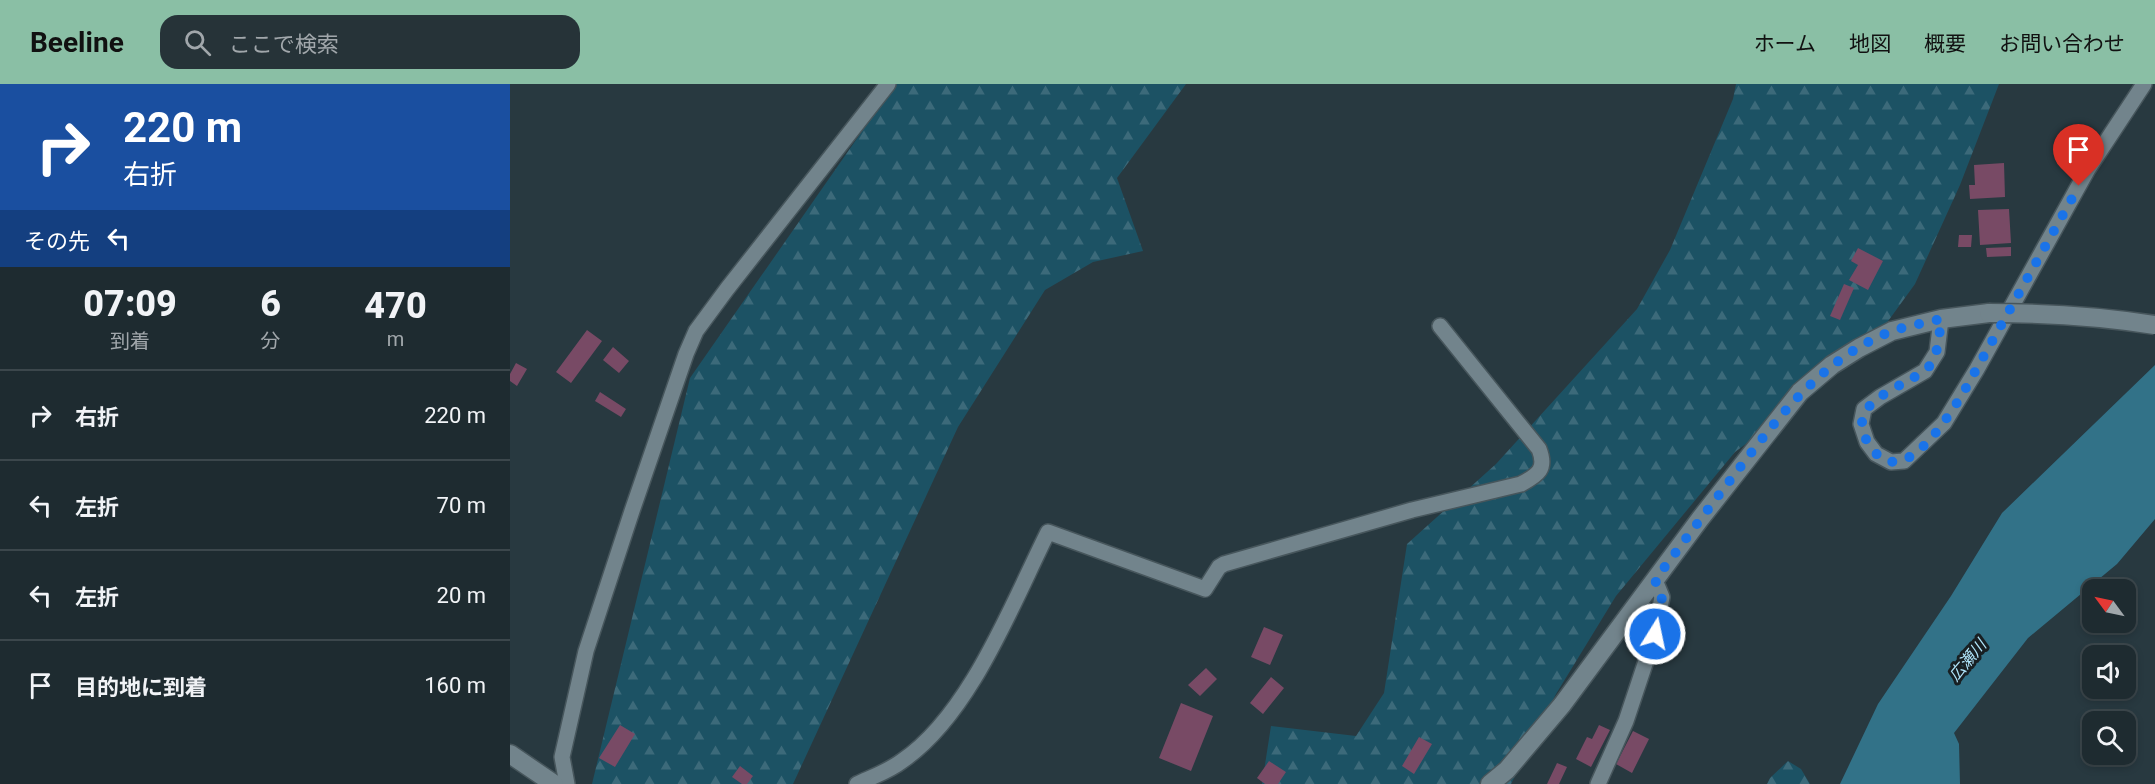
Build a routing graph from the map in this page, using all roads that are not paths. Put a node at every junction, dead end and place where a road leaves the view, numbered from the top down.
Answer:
1 (888, 84) edge
2 (2144, 84) edge
3 (1941, 319) junction
4 (2155, 325) edge
5 (1440, 326) dead end
6 (1655, 580) junction
7 (510, 754) edge
8 (554, 784) edge
9 (567, 784) edge
10 (857, 784) edge
11 (1490, 784) edge
12 (1598, 784) edge

1 - 9 street
2 - 3 street
3 - 4 street, bridge
3 - 6 street
5 - 10 street
6 - 11 street
6 - 12 street
7 - 8 street

